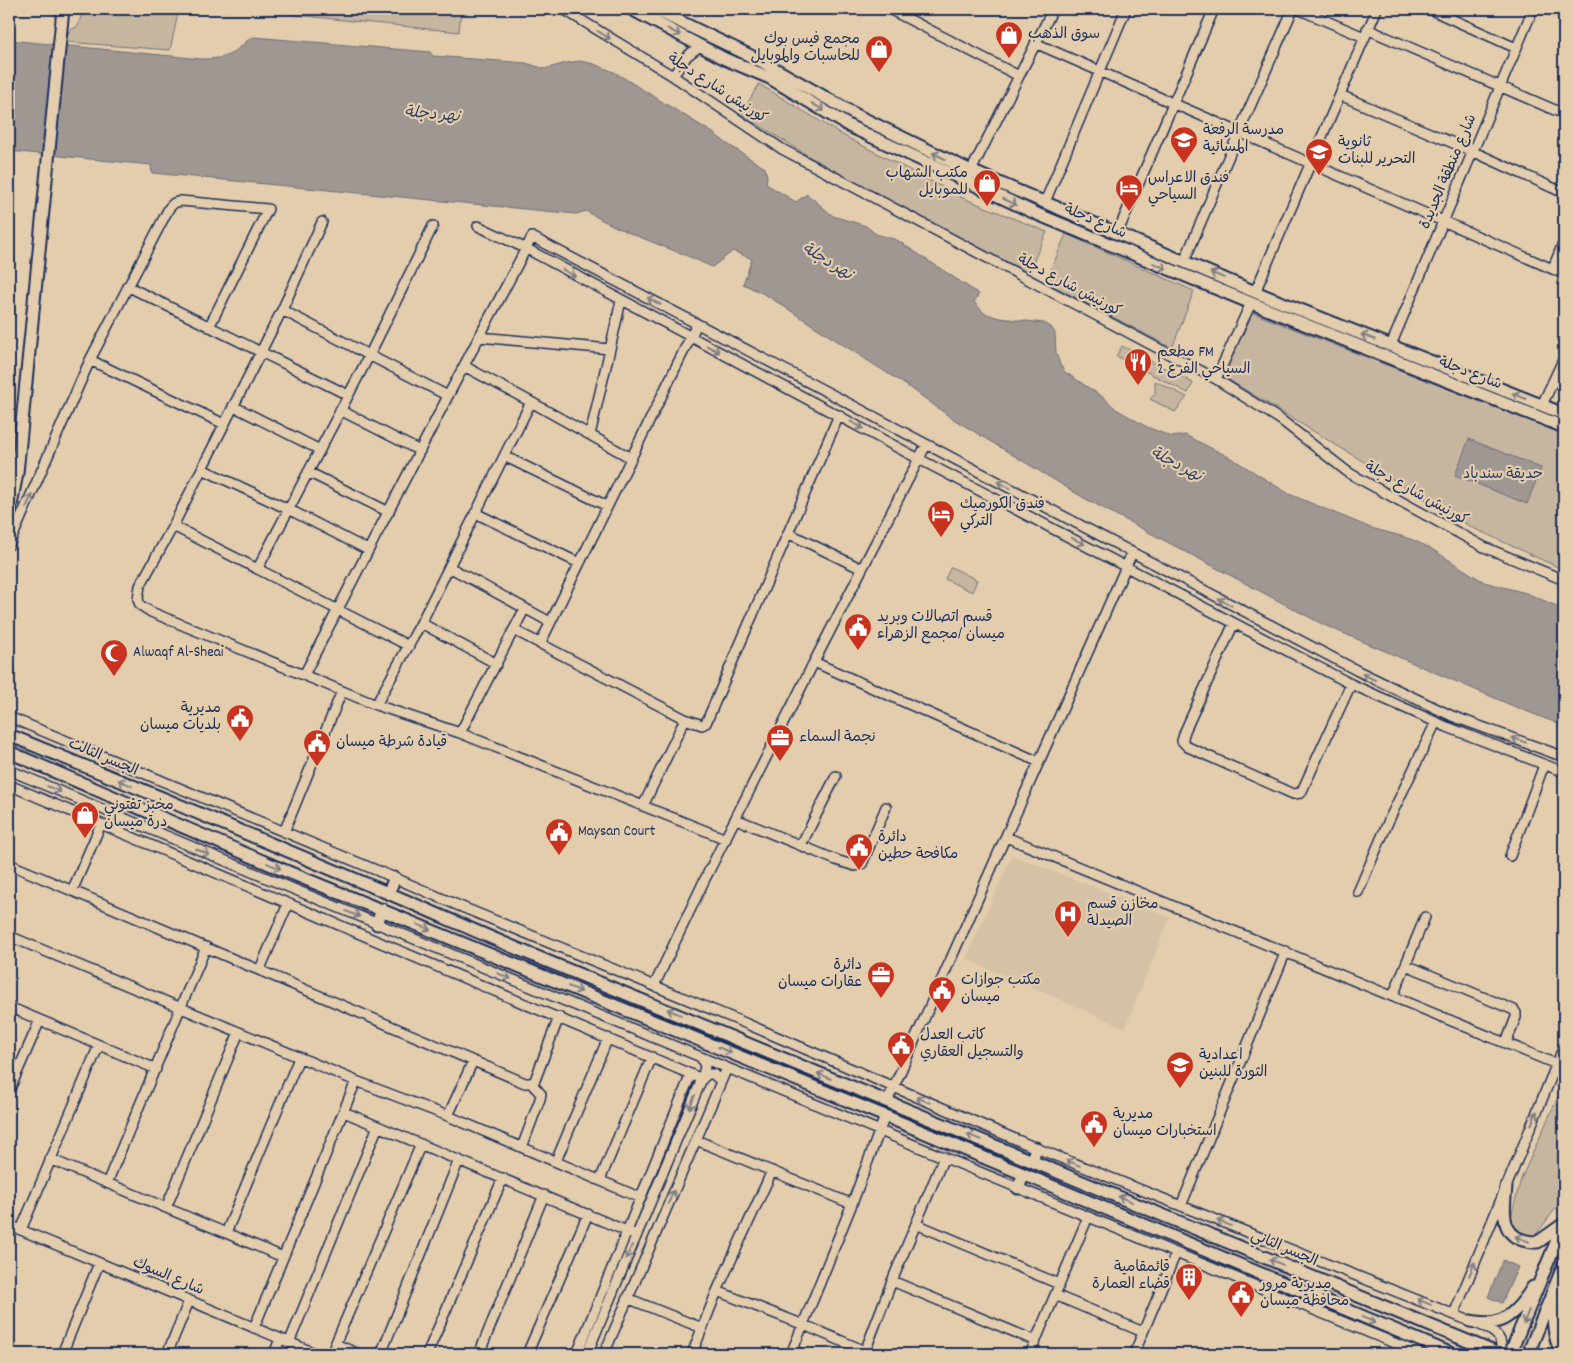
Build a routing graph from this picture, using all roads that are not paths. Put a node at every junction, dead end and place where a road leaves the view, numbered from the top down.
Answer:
1 (58, 9) edge
2 (63, 9) edge
3 (563, 9) edge
4 (631, 9) edge
5 (654, 9) edge
6 (889, 9) edge
7 (1053, 9) edge
8 (1126, 9) edge
9 (1214, 9) edge
10 (1293, 9) edge
11 (1298, 9) edge
12 (1377, 9) edge
13 (1428, 9) edge
14 (1533, 9) edge
15 (1365, 33) junction
16 (1035, 44) junction
17 (700, 46) junction
18 (1516, 48) junction
19 (1099, 71) junction
20 (673, 76) junction
21 (1019, 76) junction
22 (1500, 87) junction
23 (1340, 95) junction
24 (1173, 103) junction
25 (1564, 114) edge
26 (1239, 132) junction
27 (1472, 151) junction
28 (1310, 163) junction
29 (971, 171) junction
30 (1564, 193) edge
31 (1045, 202) junction
32 (1443, 220) junction
33 (322, 222) dead end
34 (433, 226) dead end
35 (478, 226) dead end
36 (1117, 234) junction
37 (1564, 241) edge
38 (527, 249) junction
39 (1184, 262) junction
40 (1553, 268) junction
41 (1564, 274) edge
42 (127, 286) junction
43 (1256, 292) junction
44 (621, 301) junction
45 (1251, 303) junction
46 (282, 310) junction
47 (697, 324) junction
48 (209, 326) junction
49 (479, 337) junction
50 (690, 337) junction
51 (1390, 345) junction
52 (610, 349) junction
53 (261, 352) junction
54 (370, 354) junction
55 (1564, 358) edge
56 (90, 360) junction
57 (464, 366) junction
58 (1216, 379) junction
59 (348, 395) junction
60 (448, 396) junction
61 (531, 402) junction
62 (1542, 405) junction
63 (233, 406) junction
64 (340, 410) junction
65 (1564, 414) edge
66 (840, 415) junction
67 (224, 424) junction
68 (1564, 427) edge
69 (590, 435) junction
70 (926, 445) junction
71 (320, 450) junction
72 (420, 451) junction
73 (504, 456) junction
74 (631, 458) junction
75 (920, 459) junction
76 (202, 469) junction
77 (14, 472) junction
78 (308, 472) junction
79 (9, 484) edge
80 (607, 506) junction
81 (288, 509) junction
82 (389, 512) junction
83 (475, 513) junction
84 (1060, 515) junction
85 (9, 516) edge
86 (173, 526) junction
87 (1053, 528) junction
88 (788, 533) junction
89 (9, 545) edge
90 (368, 550) junction
91 (1132, 553) junction
92 (579, 563) junction
93 (1126, 566) junction
94 (449, 567) junction
95 (258, 568) junction
96 (862, 569) junction
97 (1564, 580) edge
98 (525, 608) junction
99 (338, 610) junction
100 (550, 622) junction
101 (421, 623) junction
102 (1234, 623) junction
103 (514, 630) junction
104 (540, 644) junction
105 (409, 646) junction
106 (814, 662) junction
107 (497, 664) junction
108 (304, 674) junction
109 (1351, 684) junction
110 (342, 691) junction
111 (376, 704) junction
112 (9, 718) edge
113 (685, 719) junction
114 (1436, 722) junction
115 (460, 733) junction
116 (9, 734) edge
117 (9, 752) edge
118 (1564, 757) edge
119 (1039, 762) junction
120 (1544, 765) junction
121 (9, 770) edge
122 (1564, 772) edge
123 (836, 776) dead end
124 (9, 785) edge
125 (643, 806) junction
126 (886, 807) dead end
127 (736, 818) junction
128 (101, 824) junction
129 (284, 832) junction
130 (1006, 837) junction
131 (726, 839) junction
132 (802, 845) junction
133 (1510, 856) dead end
134 (9, 864) edge
135 (257, 874) junction
136 (395, 878) junction
137 (252, 888) junction
138 (72, 890) junction
139 (1358, 892) dead end
140 (388, 893) junction
141 (288, 904) junction
142 (382, 909) junction
143 (1425, 917) dead end
144 (377, 924) junction
145 (9, 936) edge
146 (206, 946) junction
147 (1286, 951) junction
148 (1406, 965) junction
149 (260, 969) junction
150 (654, 986) junction
151 (1393, 996) junction
152 (9, 1007) edge
153 (180, 1007) junction
154 (559, 1017) junction
155 (40, 1020) junction
156 (239, 1032) junction
157 (608, 1038) junction
158 (1506, 1043) junction
159 (99, 1045) junction
160 (1564, 1046) edge
161 (652, 1057) junction
162 (701, 1057) junction
163 (299, 1058) junction
164 (473, 1061) junction
165 (1556, 1064) junction
166 (727, 1068) junction
167 (156, 1069) junction
168 (691, 1074) junction
169 (11, 1079) edge
170 (702, 1079) junction
171 (721, 1081) junction
172 (356, 1082) junction
173 (531, 1083) junction
174 (894, 1088) junction
175 (9, 1091) edge
176 (887, 1102) junction
177 (344, 1112) junction
178 (448, 1116) junction
179 (885, 1116) junction
180 (378, 1126) junction
181 (879, 1131) junction
182 (696, 1140) junction
183 (421, 1144) junction
184 (522, 1146) junction
185 (1036, 1148) junction
186 (944, 1157) junction
187 (50, 1159) junction
188 (459, 1160) junction
189 (1032, 1160) junction
190 (556, 1161) junction
191 (772, 1171) junction
192 (1024, 1174) junction
193 (503, 1178) junction
194 (600, 1180) junction
195 (107, 1183) junction
196 (1506, 1187) junction
197 (1018, 1188) junction
198 (544, 1195) junction
199 (641, 1198) junction
200 (852, 1204) junction
201 (1181, 1206) junction
202 (166, 1208) junction
203 (588, 1214) junction
204 (1088, 1217) junction
205 (1564, 1223) edge
206 (916, 1224) junction
207 (9, 1225) edge
208 (20, 1230) junction
209 (226, 1233) junction
210 (632, 1234) junction
211 (1176, 1253) junction
212 (283, 1257) junction
213 (99, 1263) junction
214 (1547, 1264) junction
215 (1564, 1264) edge
216 (892, 1281) junction
217 (1557, 1282) junction
218 (1060, 1284) junction
219 (717, 1291) junction
220 (1055, 1295) junction
221 (627, 1298) junction
222 (189, 1301) junction
223 (1454, 1314) junction
224 (1470, 1321) junction
225 (804, 1324) junction
226 (254, 1328) junction
227 (702, 1328) junction
228 (1143, 1332) junction
229 (284, 1341) junction
230 (1036, 1341) junction
231 (335, 1344) junction
232 (867, 1353) edge
233 (62, 1354) edge
234 (167, 1354) edge
235 (274, 1354) edge
236 (317, 1354) edge
237 (331, 1354) edge
238 (359, 1354) edge
239 (380, 1354) edge
240 (427, 1354) edge
241 (479, 1354) edge
242 (527, 1354) edge
243 (577, 1354) edge
244 (587, 1354) edge
245 (604, 1354) edge
246 (692, 1354) edge
247 (791, 1354) edge
248 (1030, 1354) edge
249 (1134, 1354) edge
250 (1421, 1354) edge
251 (1452, 1354) edge
252 (1499, 1354) edge
253 (1510, 1354) edge
254 (1528, 1354) edge
255 (1563, 1354) edge

1 - 77 main road
2 - 77 main road
3 -> 20 street, كورنيش شارع دجلة
4 -> 17 main road, شارع دجلة
29 -> 5 main road, شارع دجلة
6 - 21 street
7 - 16 street
8 - 19 street
9 - 24 street
10 - 26 street
11 - 15 street
12 - 15 street
13 - 18 street
14 - 18 street, شارع منطقة الجديدة
15 - 22 street
15 - 23 street
16 - 19 street
16 - 21 street
17 - 20 street
17 -> 45 main road, شارع دجلة
18 - 22 street, شارع منطقة الجديدة
19 - 24 street
19 - 31 street
20 - 58 street, كورنيش شارع دجلة
21 - 29 street
22 - 25 street
22 - 27 street, شارع منطقة الجديدة
23 - 27 street
23 - 28 street
24 - 26 street
24 - 36 street
26 - 28 street
26 - 39 street
27 - 30 street
27 - 32 street, شارع منطقة الجديدة
28 - 32 street
28 - 43 street
29 - 31 main road, شارع دجلة
31 - 36 main road, شارع دجلة
32 - 40 street
32 - 51 street, شارع منطقة الجديدة
33 - 46 street
34 - 54 street
35 - 38 street
36 - 39 main road, شارع دجلة
37 - 40 street
38 -> 44 street
47 -> 38 street
38 - 49 street
43 -> 39 main road, شارع دجلة
40 - 41 street
42 - 48 street
42 - 48 street
42 - 56 street
51 -> 43 main road, شارع دجلة
44 - 50 street
44 - 52 street
45 - 58 street
45 - 68 main road, شارع دجلة
46 - 53 street
46 - 54 street
47 - 50 street
47 - 70 street
48 - 53 street
49 - 52 street
49 - 57 street
50 -> 66 street
50 - 74 street
62 -> 51 main road, شارع دجلة
52 - 69 street
53 - 59 street
53 - 63 street
54 - 59 street
54 - 60 street
55 - 62 street
56 - 67 street
89 -> 56 street
57 - 60 street
57 - 61 street
58 - 97 street, كورنيش شارع دجلة
59 - 64 street
60 - 72 street
61 - 69 street
61 - 73 street
62 - 65 main road, شارع دجلة
63 - 67 street
63 - 71 street
64 - 71 street
64 - 72 street
66 -> 75 street
66 - 88 street
67 - 76 street
69 - 74 street
70 - 75 street
84 -> 70 street
71 - 78 street
72 - 82 street
73 - 80 street
73 - 83 street
74 - 80 street
75 - 87 street
75 - 96 street
76 - 81 street
76 - 86 street
77 - 79 main road
77 - 85 main road
78 - 81 street
78 - 82 street
80 - 92 street
81 - 90 street
81 - 95 street
82 - 90 street
83 - 92 street
83 - 94 street
84 - 87 street
84 - 91 street
86 - 95 street
86 - 108 street
87 -> 93 street
88 - 96 street
88 - 113 street
90 - 99 street
91 - 93 street
118 -> 91 street
92 - 100 street
93 - 102 street
93 - 119 street
94 - 98 street
94 - 101 street
95 - 99 street
96 - 106 street
98 - 100 street
98 - 103 street
99 - 105 street
99 - 108 street
100 - 104 street
101 - 105 street
101 - 107 street
102 - 109 street
102 - 109 street
103 - 104 street
103 - 107 street
104 - 113 street
105 - 111 street
106 - 119 street
106 - 127 street
107 - 115 street
108 - 110 street
109 - 114 street
110 - 111 street
110 - 129 street
111 - 115 street
112 - 129 street
113 - 125 street
114 - 120 street
114 - 139 street
115 - 125 street
140 -> 116 main road, الجسر الثالث
117 -> 142 main road, الجسر الثالث
119 - 130 street
120 - 122 street
120 - 133 street
121 -> 135 street
123 - 132 street
124 - 128 street
125 - 131 street
126 - 132 street
127 - 131 street
127 - 132 street
128 - 137 street
128 - 138 street
129 - 136 street
130 - 147 street
130 - 174 street
131 - 150 street
134 - 138 street
135 - 137 street
135 -> 144 street
136 - 140 main road
136 - 150 street
137 - 141 street
138 - 146 street
176 -> 140 main road, الجسر الثالث
141 - 149 street
141 - 154 street
142 - 144 main road
142 -> 179 main road, الجسر الثالث
143 - 148 street
144 -> 162 street
145 - 153 street
146 - 149 street
146 - 153 street
147 - 151 street
147 - 201 street
148 - 151 street
148 - 158 street
149 - 164 street
150 - 174 street
151 - 158 street
152 - 155 street
153 - 156 street
153 - 167 street
154 - 157 street
154 - 173 street
155 - 159 street
155 - 169 street
156 - 163 street
156 - 202 street
157 - 161 street
157 - 190 street
158 - 165 street
159 - 167 street
159 - 187 street
160 - 165 street
161 - 168 street
161 - 194 street
162 - 166 street
162 - 170 street
163 - 172 street
163 - 209 street
164 - 173 street
164 - 178 street
196 -> 165 street
166 - 171 street
166 - 181 street
167 - 195 street
168 - 170 street
168 - 199 street
169 - 175 street
170 - 171 street
170 -> 210 street
171 - 182 street
172 - 177 street
172 - 178 street
173 - 184 street
174 - 176 street
185 -> 174 street
189 -> 176 main road, الجسر الثاني
177 - 180 street
177 - 212 street
178 - 184 street
179 - 181 street
179 - 192 main road, الجسر الثالث
180 - 183 street
180 - 229 street
181 - 186 street
181 - 200 street
182 - 191 street
221 -> 182 street
183 - 188 street
183 - 231 street
184 - 190 street
185 - 189 main road
201 -> 185 street
186 - 197 street
186 - 206 street
187 - 195 street
187 - 208 street
188 - 193 street
188 - 239 street
252 -> 189 main road, الجسر الثاني
190 - 194 street
191 - 200 street
191 - 219 street
192 - 197 main road
192 -> 251 main road, الجسر الثالث
193 - 198 street
193 - 240 street
194 - 199 street
195 - 202 street
205 -> 196 main road
223 -> 196 street
197 - 204 street
198 - 203 street
198 - 241 street
199 - 210 street
200 - 225 street
223 -> 201 street
202 - 209 street
203 - 210 street
203 - 242 street
204 - 211 street
204 - 218 street
205 - 214 main road
206 - 216 street
206 - 218 street
207 - 208 street, شارع السوك
208 - 213 street, شارع السوك
209 - 212 street
210 - 243 street
210 -> 244 street
211 - 228 street
211 - 250 street
212 - 226 street
213 - 222 street, شارع السوك
213 - 233 street
214 - 224 main road
214 -> 253 main road
215 - 217 main road
216 - 230 street
216 - 232 street
217 - 254 main road
217 - 255 main road
218 - 220 street
219 - 225 street
219 - 227 street
220 - 228 street
220 - 230 street
221 - 227 street
221 - 245 street
222 - 226 street, شارع السوك
222 - 234 street
223 - 224 street
224 - 252 street
225 - 232 street
225 - 247 street
226 - 229 street, شارع السوك
227 - 246 street
228 - 249 street
229 - 235 street
229 - 236 street, شارع السوك
230 - 248 street
231 - 237 street
231 - 238 street

